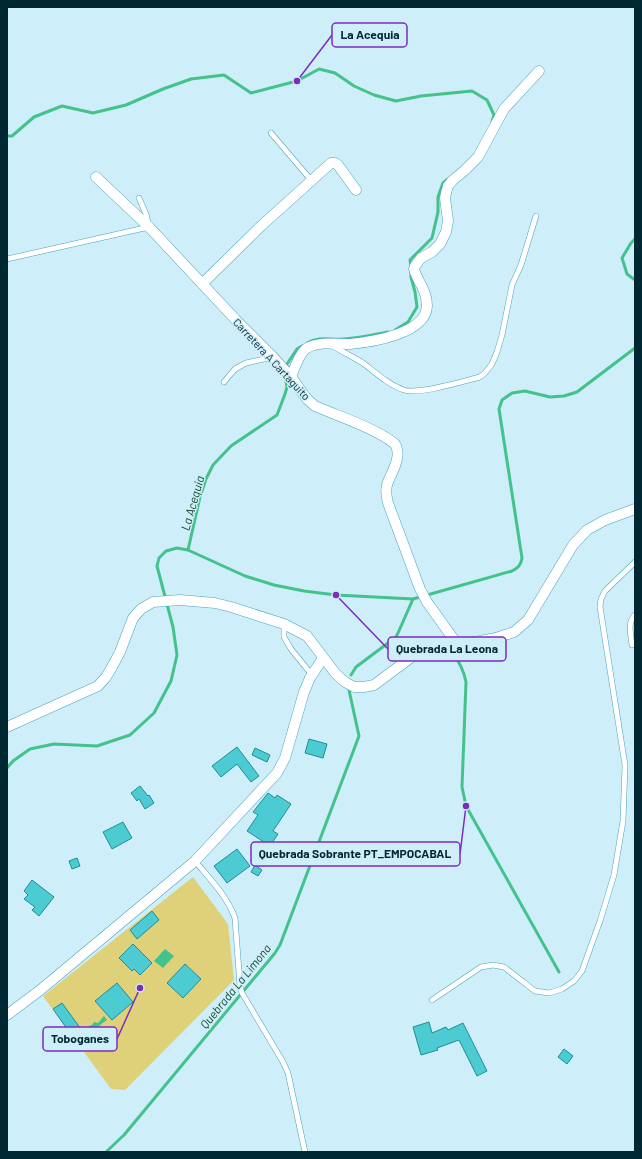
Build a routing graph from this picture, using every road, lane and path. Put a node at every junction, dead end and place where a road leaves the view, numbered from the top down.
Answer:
1 (539, 71) dead end
2 (271, 134) dead end
3 (96, 177) dead end
4 (311, 180) junction
5 (356, 190) dead end
6 (139, 198) dead end
7 (536, 216) dead end
8 (149, 227) junction
9 (7, 259) edge
10 (202, 284) junction
11 (328, 344) junction
12 (273, 358) junction
13 (291, 377) junction
14 (224, 382) dead end
15 (635, 509) edge
16 (635, 562) edge
17 (635, 615) edge
18 (284, 624) junction
19 (457, 644) junction
20 (632, 645) dead end
21 (323, 658) junction
22 (312, 675) junction
23 (7, 727) edge
24 (195, 861) junction
25 (432, 1000) dead end
26 (7, 1015) edge
27 (305, 1152) edge

1 - 11 street
2 - 4 lane
3 - 8 street, Carretera A Cartaguito
4 - 5 street
4 - 10 street
6 - 8 lane
7 - 11 lane
8 - 9 lane
8 - 10 street, Carretera A Cartaguito
10 - 12 street, Carretera A Cartaguito
11 - 13 street
12 - 13 street, Carretera A Cartaguito
12 - 14 lane
13 - 19 street, Carretera A Cartaguito
15 - 19 street
16 - 25 lane
17 - 20 lane
18 - 21 street
18 - 22 lane
18 - 23 street
19 - 21 street
21 - 22 street
22 - 24 street
24 - 26 street
24 - 27 lane

